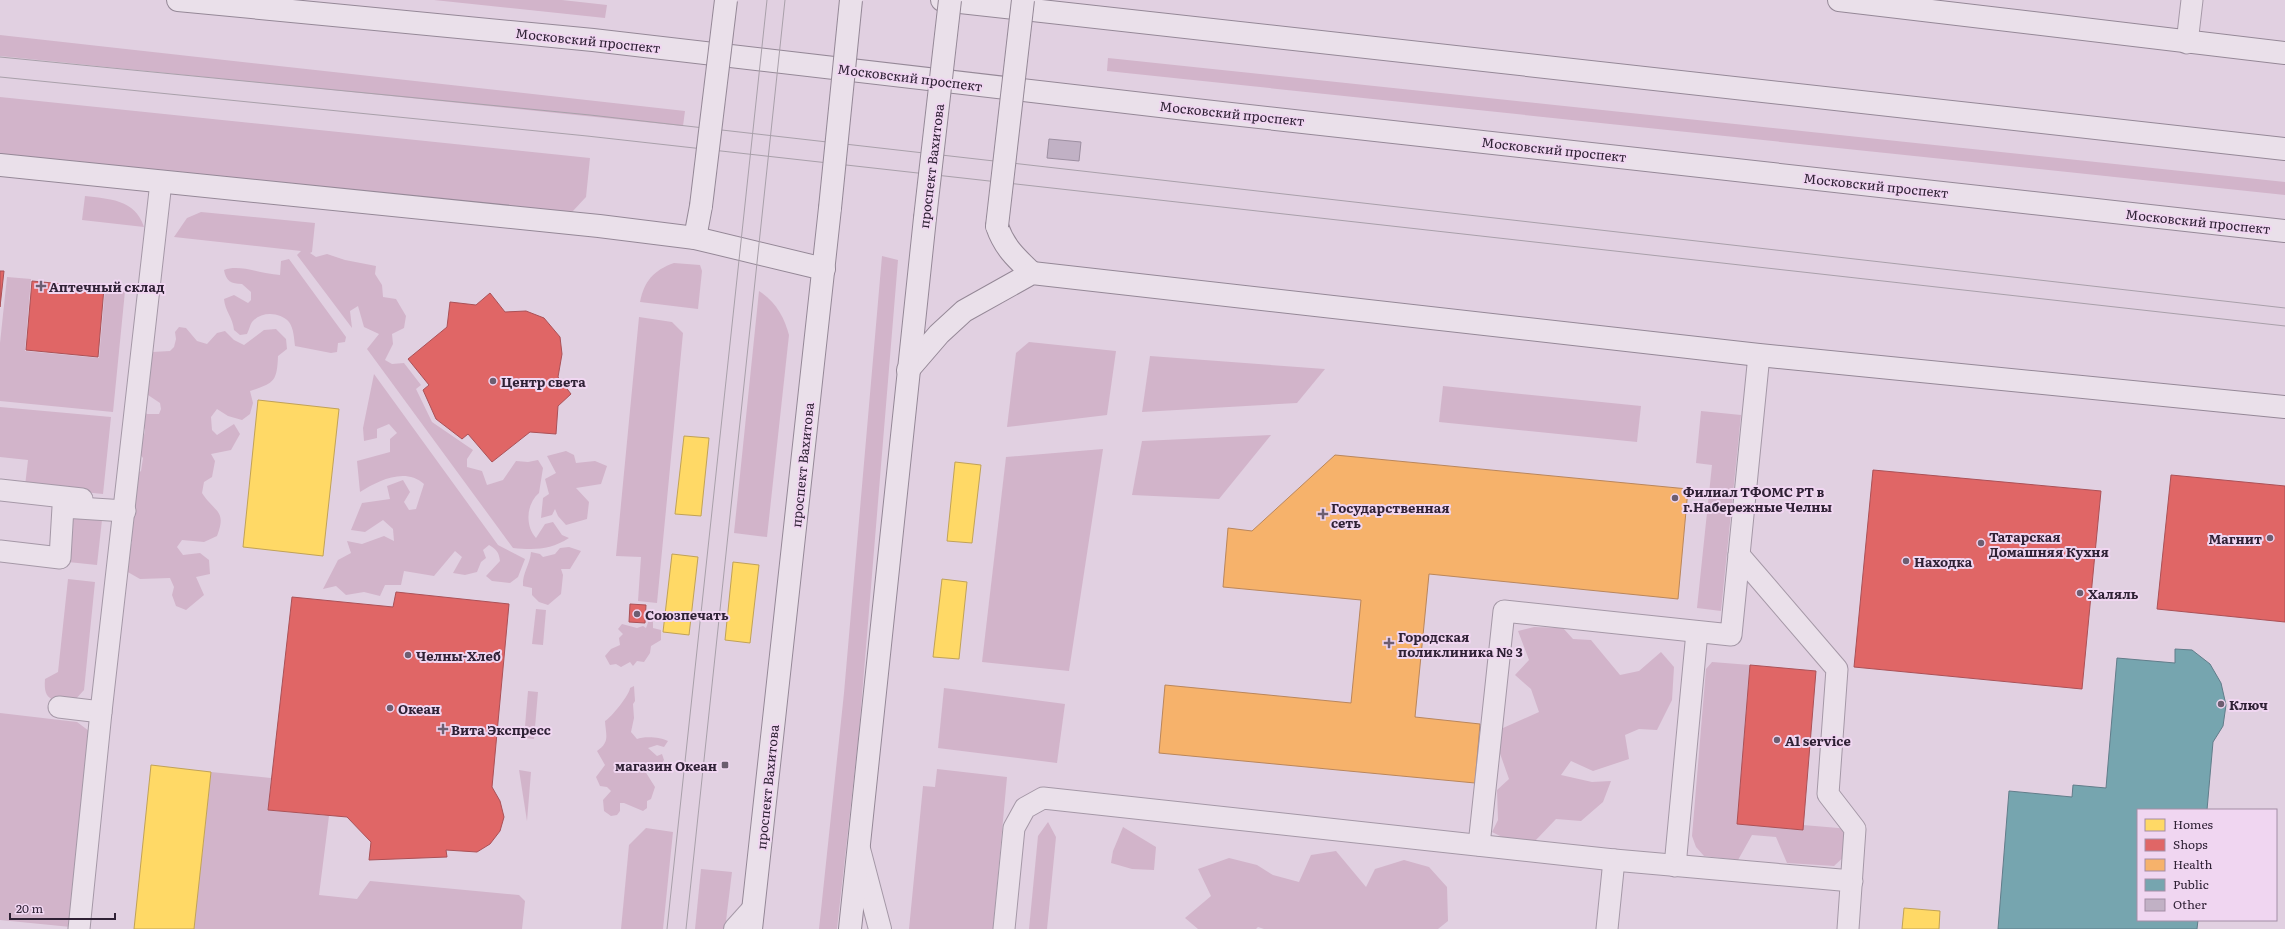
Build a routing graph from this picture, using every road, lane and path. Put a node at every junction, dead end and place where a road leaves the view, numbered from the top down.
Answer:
1 (178, 0) edge
2 (726, 0) edge
3 (852, 0) edge
4 (942, 0) edge
5 (950, 0) edge
6 (1023, 0) edge
7 (1839, 0) edge
8 (2192, 0) edge
9 (2187, 43) junction
10 (2285, 54) edge
11 (2285, 149) edge
12 (0, 165) edge
13 (161, 182) junction
14 (2285, 231) edge
15 (695, 238) junction
16 (824, 269) junction
17 (1032, 273) junction
18 (1760, 355) junction
19 (908, 370) junction
20 (2285, 407) edge
21 (0, 490) edge
22 (69, 502) junction
23 (125, 506) junction
24 (0, 550) edge
25 (1739, 555) junction
26 (1697, 632) junction
27 (59, 707) dead end
28 (102, 712) junction
29 (1479, 845) junction
30 (858, 847) junction
31 (1614, 860) junction
32 (1675, 866) junction
33 (1852, 881) junction
34 (752, 919) edge
35 (80, 929) edge
36 (735, 929) edge
37 (850, 929) edge
38 (880, 929) edge
39 (1004, 929) edge
40 (1607, 929) edge
41 (1848, 929) edge

1 - 14 main road, Московский проспект
2 - 15 main road, bridge
3 - 16 main road, проспект Вахитова, bridge
4 - 11 main road
5 - 19 main road, проспект Вахитова, bridge
6 - 17 main road, bridge
7 - 9 main road
8 - 9 lane
9 - 10 main road
12 - 13 main road
13 - 15 main road
13 - 23 lane
15 - 16 main road
16 - 34 main road, проспект Вахитова
17 - 18 main road
17 - 19 main road
18 - 20 main road
18 - 25 lane
19 - 30 main road, проспект Вахитова
21 - 22 lane
22 - 23 lane
22 - 24 lane
23 - 28 lane
25 - 26 lane
25 - 33 lane
26 - 29 lane
26 - 32 lane
27 - 28 lane
28 - 35 lane
29 - 31 lane
29 - 39 lane
30 - 37 main road, проспект Вахитова
30 - 38 main road
31 - 32 lane
31 - 40 lane
32 - 33 lane
33 - 41 lane
34 - 36 main road

